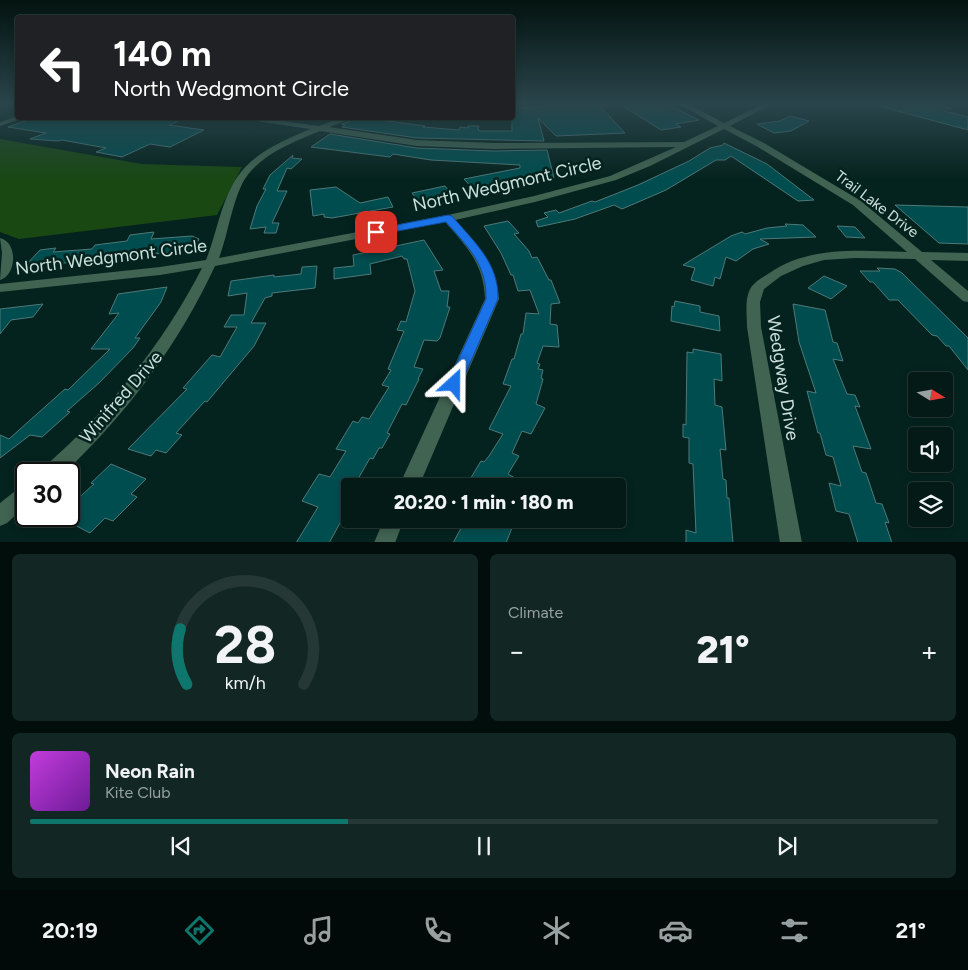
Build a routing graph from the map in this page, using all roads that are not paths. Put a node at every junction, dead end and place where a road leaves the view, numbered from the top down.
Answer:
1 (322, 128) edge
2 (324, 128) edge
3 (716, 128) edge
4 (729, 128) edge
5 (684, 144) junction
6 (448, 218) junction
7 (0, 241) edge
8 (920, 256) junction
9 (968, 257) edge
10 (210, 263) junction
11 (0, 276) edge
12 (0, 288) edge
13 (968, 298) edge
14 (62, 462) edge
15 (413, 478) edge
16 (15, 503) edge
17 (0, 516) edge
18 (390, 528) edge
19 (384, 542) edge
20 (791, 542) edge

1 - 10 street, Winifred Drive
2 - 5 street
3 - 5 street, North Wedgmont Circle
4 - 8 street, Trail Lake Drive
5 - 6 street, North Wedgmont Circle
6 - 10 street, North Wedgmont Circle
6 - 15 street
7 - 11 street
8 - 9 street, Wedgway Drive
8 - 13 street, Trail Lake Drive
8 - 20 street, Wedgway Drive
10 - 12 street, North Wedgmont Circle
10 - 14 street, Winifred Drive
16 - 17 street
18 - 19 street

